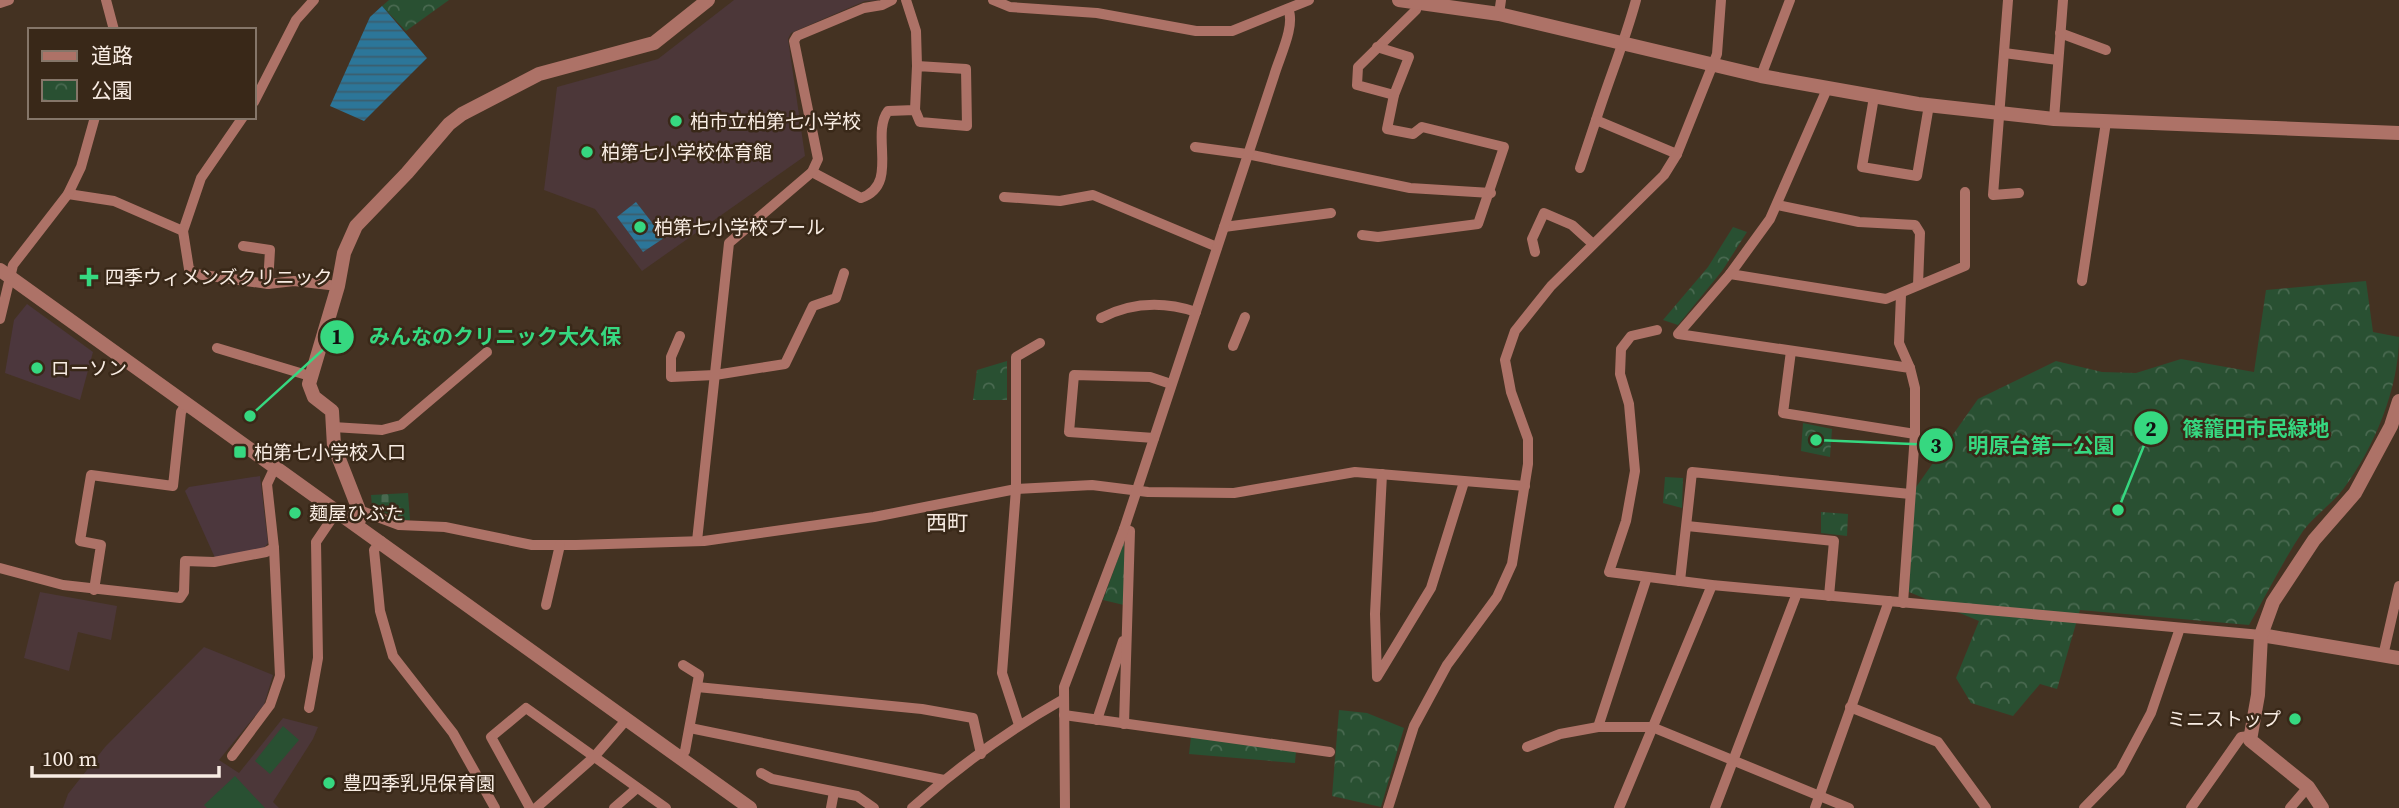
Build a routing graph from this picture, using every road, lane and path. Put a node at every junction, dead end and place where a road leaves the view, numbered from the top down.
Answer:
1 (9, 0) edge
2 (106, 0) edge
3 (314, 0) edge
4 (708, 0) edge
5 (892, 0) edge
6 (906, 0) edge
7 (993, 0) edge
8 (1309, 0) edge
9 (1399, 0) edge
10 (1636, 0) edge
11 (1721, 0) edge
12 (1790, 0) edge
13 (2008, 0) edge
14 (2063, 0) edge
15 (0, 3) edge
16 (1417, 3) junction
17 (1500, 7) edge
18 (1288, 9) junction
19 (113, 28) edge
20 (2060, 33) junction
21 (1625, 44) junction
22 (1377, 47) junction
23 (2106, 50) dead end
24 (2004, 53) junction
25 (2059, 60) junction
26 (1713, 64) junction
27 (917, 66) junction
28 (1761, 76) junction
29 (1827, 89) junction
30 (1394, 94) junction
31 (1874, 97) junction
32 (256, 98) edge
33 (1929, 105) junction
34 (915, 110) junction
35 (1998, 112) junction
36 (94, 119) edge
37 (242, 119) edge
38 (2054, 119) junction
39 (1596, 120) junction
40 (2106, 122) junction
41 (2399, 133) edge
42 (1195, 147) dead end
43 (1247, 154) junction
44 (1677, 154) junction
45 (1580, 168) dead end
46 (812, 172) junction
47 (1965, 192) dead end
48 (1491, 193) junction
49 (2019, 193) dead end
50 (68, 194) junction
51 (1004, 197) dead end
52 (1777, 205) junction
53 (1331, 213) dead end
54 (1224, 227) junction
55 (183, 231) junction
56 (1362, 235) dead end
57 (1593, 244) junction
58 (243, 247) dead end
59 (1217, 247) junction
60 (1535, 252) dead end
61 (5, 273) edge
62 (844, 273) dead end
63 (1730, 274) junction
64 (2082, 281) dead end
65 (268, 284) junction
66 (1918, 285) junction
67 (338, 286) junction
68 (1901, 295) junction
69 (1196, 312) junction
70 (1245, 317) dead end
71 (1101, 318) dead end
72 (0, 319) edge
73 (1657, 330) dead end
74 (680, 336) dead end
75 (1040, 343) dead end
76 (1233, 346) dead end
77 (217, 348) dead end
78 (1791, 351) junction
79 (487, 352) dead end
80 (1910, 368) junction
81 (715, 375) junction
82 (310, 376) junction
83 (1171, 384) junction
84 (2399, 401) edge
85 (187, 403) junction
86 (333, 427) junction
87 (1915, 434) junction
88 (1154, 438) junction
89 (275, 467) junction
90 (1382, 474) junction
91 (1464, 482) junction
92 (1525, 486) junction
93 (1138, 488) junction
94 (1016, 489) junction
95 (1910, 494) junction
96 (337, 511) junction
97 (358, 517) junction
98 (1687, 526) junction
99 (1124, 529) junction
100 (381, 541) junction
101 (697, 541) junction
102 (560, 545) junction
103 (274, 548) junction
104 (0, 568) edge
105 (1647, 577) junction
106 (1679, 581) junction
107 (1712, 585) junction
108 (2399, 586) edge
109 (94, 590) junction
110 (1797, 593) junction
111 (1829, 596) junction
112 (1889, 601) junction
113 (1903, 603) junction
114 (547, 605) dead end
115 (1127, 628) junction
116 (2180, 628) junction
117 (2261, 635) junction
118 (2383, 656) junction
119 (2399, 658) edge
120 (683, 665) dead end
121 (697, 687) junction
122 (1062, 700) junction
123 (1850, 707) junction
124 (309, 708) dead end
125 (1064, 715) junction
126 (627, 719) junction
127 (1097, 720) junction
128 (1124, 724) junction
129 (1020, 725) junction
130 (1598, 727) junction
131 (1652, 727) junction
132 (690, 728) junction
133 (2249, 736) junction
134 (1527, 747) dead end
135 (1330, 752) dead end
136 (981, 754) junction
137 (232, 756) dead end
138 (594, 757) junction
139 (680, 757) junction
140 (1734, 759) junction
141 (761, 773) dead end
142 (944, 780) junction
143 (2308, 787) junction
144 (637, 789) junction
145 (834, 792) junction
146 (1819, 796) junction
147 (495, 808) edge
148 (530, 808) edge
149 (536, 808) edge
150 (614, 808) edge
151 (666, 808) edge
152 (750, 808) edge
153 (831, 808) edge
154 (874, 808) edge
155 (912, 808) edge
156 (1065, 808) edge
157 (1388, 808) edge
158 (1619, 808) edge
159 (1715, 808) edge
160 (1815, 808) edge
161 (1849, 808) edge
162 (1986, 808) edge
163 (2084, 808) edge
164 (2191, 808) edge
165 (2290, 808) edge
166 (2322, 808) edge

1 - 15 street
2 - 19 street
3 - 32 street
4 - 67 street
5 - 46 street
6 - 27 street
7 - 18 street
8 - 18 street
9 - 16 street
10 - 21 street
11 - 26 street
12 - 28 street
13 - 24 street
14 - 20 street
16 - 17 street
16 - 22 street
17 - 21 street
18 - 43 street
20 - 23 street
20 - 25 street
21 - 26 street
21 - 39 street
22 - 30 street
22 - 30 street
24 - 25 street
24 - 35 street
25 - 38 street
26 - 28 street
26 - 44 street
27 - 34 street
27 - 34 street
28 - 29 street
29 - 31 street
29 - 52 street
30 - 48 street
31 - 33 street
31 - 33 street
33 - 35 street
34 - 46 street
35 - 38 street
35 - 49 street
36 - 50 street
37 - 55 street
38 - 40 street
39 - 44 street
39 - 45 street
40 - 41 street
40 - 64 street
42 - 43 street
43 - 48 street
43 - 54 street
44 - 57 street
46 - 81 street
47 - 66 street
48 - 56 street
50 - 55 street
50 - 61 street
51 - 59 street
52 - 63 street
52 - 66 street
53 - 54 street
54 - 59 street
55 - 65 street
57 - 60 street
57 - 92 street
58 - 65 street
59 - 69 street
61 - 72 street
61 - 85 street
62 - 81 street
63 - 68 street
63 - 78 street
65 - 67 street
66 - 68 street
67 - 82 street
68 - 80 street
69 - 71 street
69 - 83 street
70 - 76 street
73 - 105 street
74 - 81 street
75 - 94 street
77 - 82 street
78 - 80 street
78 - 87 street
79 - 86 street
80 - 87 street
81 - 101 street
82 - 86 street
83 - 88 street
83 - 88 street
84 - 117 street
85 - 89 street
85 - 109 street
86 - 97 street
87 - 95 street
88 - 93 street
89 - 96 street
89 - 103 street
90 - 91 street
90 - 91 street
90 - 93 street
91 - 92 street
92 - 157 street
93 - 94 street
93 - 99 street
94 - 101 street
94 - 129 street
95 - 98 street
95 - 113 street
96 - 97 street
96 - 124 street
97 - 100 street
97 - 102 street
98 - 106 street
98 - 111 street
99 - 115 street
99 - 122 street
100 - 126 street
100 - 147 street
101 - 102 street
102 - 114 street
103 - 109 street
103 - 137 street
104 - 109 street
105 - 106 street
105 - 130 street
106 - 107 street
107 - 110 street
107 - 131 street
108 - 118 street
110 - 111 street
110 - 140 street
111 - 112 street
112 - 113 street
112 - 123 street
113 - 116 street
115 - 127 street
115 - 128 street
116 - 117 street
116 - 163 street
117 - 118 street
117 - 133 street
118 - 119 street
120 - 121 street
121 - 132 street
121 - 136 street
122 - 125 street
122 - 129 street
123 - 146 street
123 - 162 street
125 - 127 street
125 - 156 street
126 - 138 street
126 - 139 street
127 - 128 street
128 - 135 street
129 - 136 street
130 - 131 street
130 - 134 street
131 - 140 street
131 - 158 street
132 - 139 street
132 - 142 street
133 - 143 street
133 - 164 street
136 - 142 street
138 - 144 street
138 - 148 street
138 - 149 street
139 - 152 street
140 - 146 street
140 - 159 street
141 - 145 street
142 - 155 street
143 - 165 street
143 - 166 street
144 - 150 street
144 - 151 street
145 - 153 street
145 - 154 street
146 - 160 street
146 - 161 street

